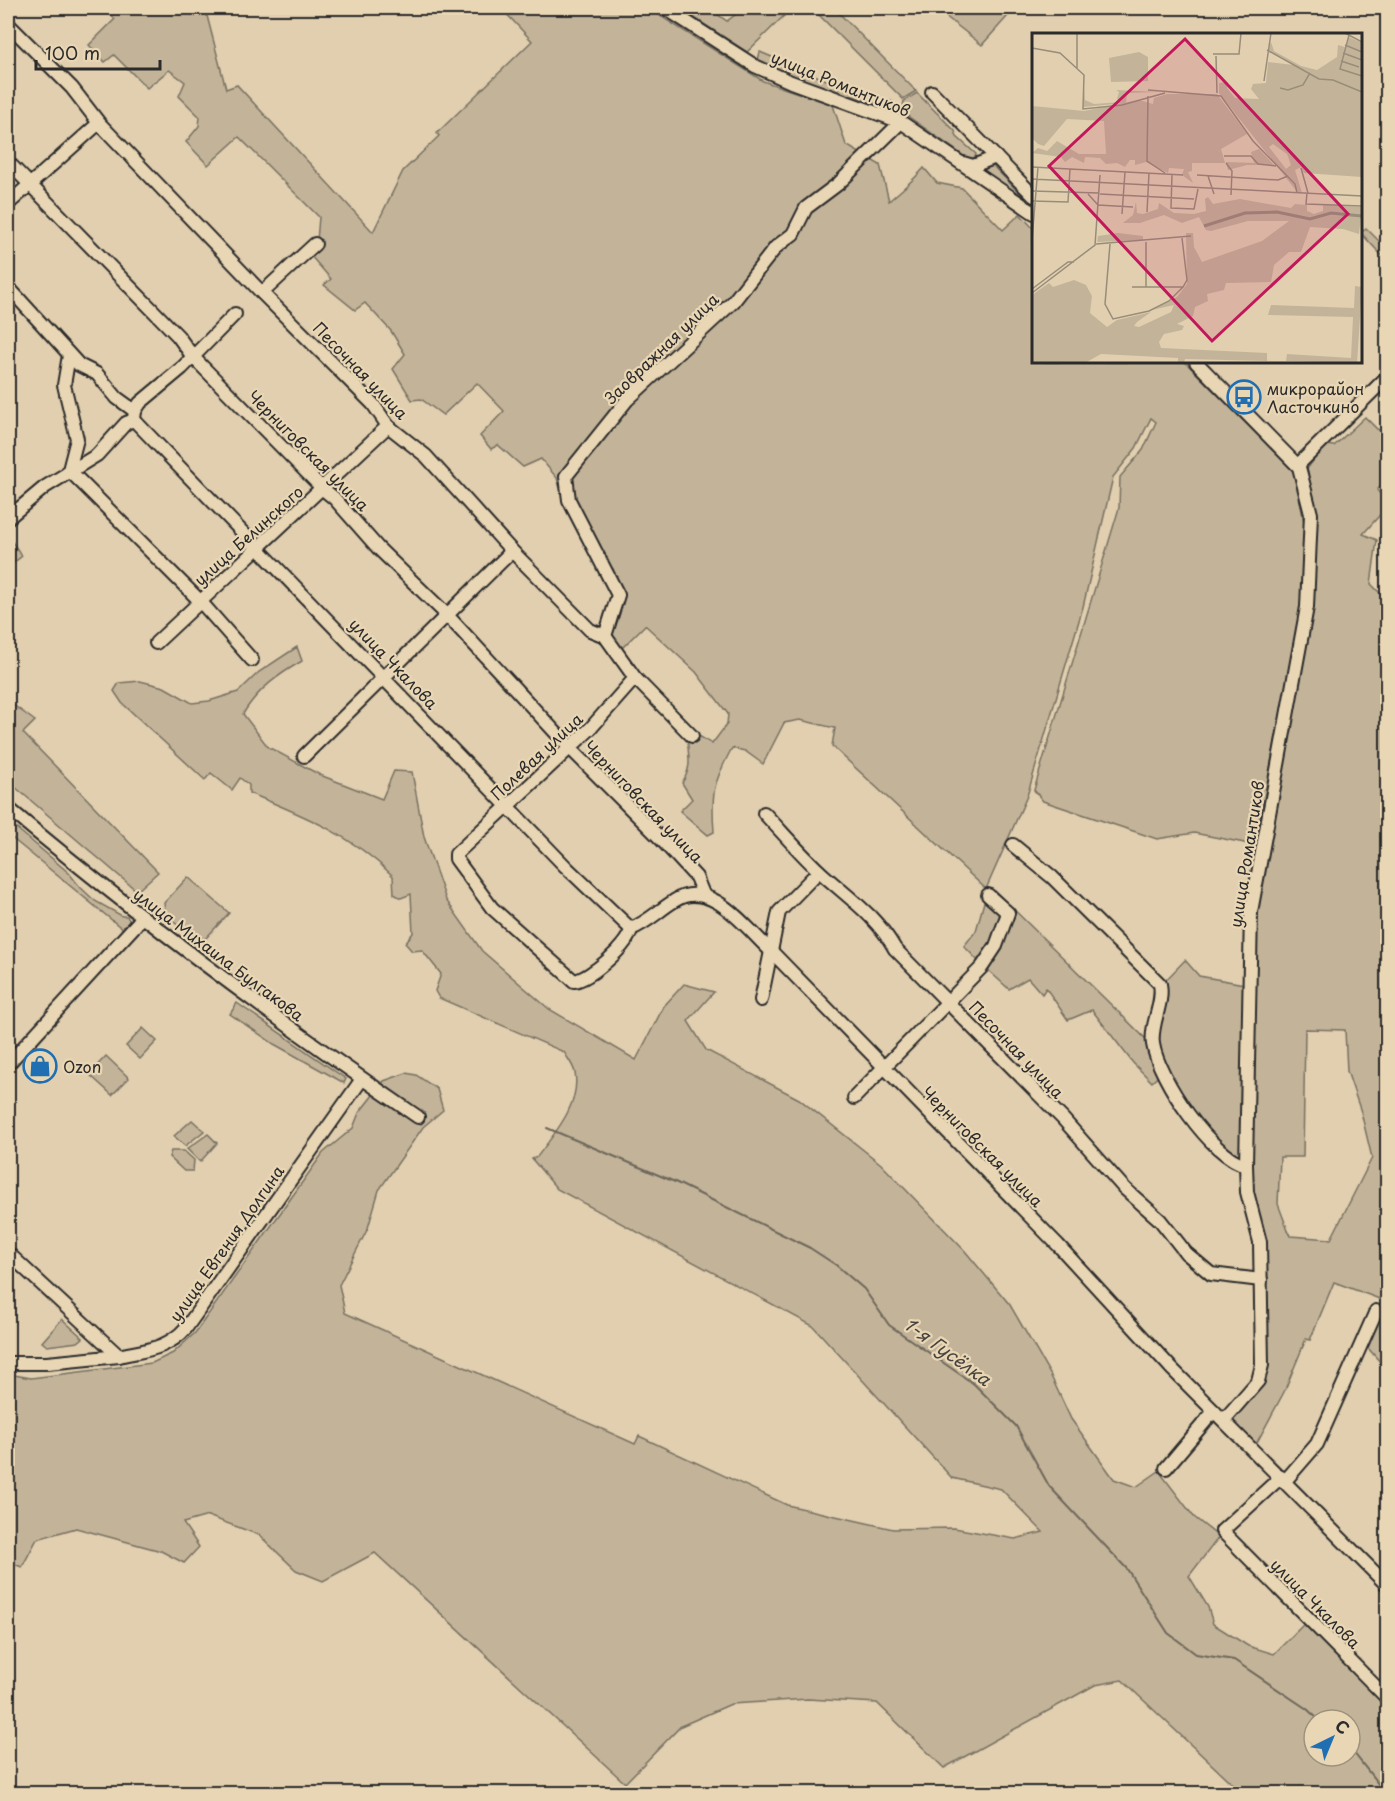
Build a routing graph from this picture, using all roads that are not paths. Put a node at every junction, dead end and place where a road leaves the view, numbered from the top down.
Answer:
1 (665, 8) edge
2 (8, 24) edge
3 (932, 92) dead end
4 (901, 122) junction
5 (99, 123) junction
6 (996, 157) junction
7 (8, 162) edge
8 (962, 163) junction
9 (30, 186) junction
10 (1032, 193) edge
11 (8, 204) edge
12 (1032, 212) edge
13 (315, 244) dead end
14 (8, 287) edge
15 (262, 293) junction
16 (235, 314) dead end
17 (69, 355) junction
18 (193, 357) junction
19 (1197, 363) edge
20 (1388, 376) edge
21 (134, 416) junction
22 (388, 426) junction
23 (1298, 465) junction
24 (69, 470) junction
25 (322, 489) junction
26 (8, 518) edge
27 (260, 548) junction
28 (512, 551) junction
29 (200, 601) junction
30 (447, 615) junction
31 (605, 636) junction
32 (156, 643) dead end
33 (252, 660) dead end
34 (383, 676) junction
35 (635, 678) junction
36 (692, 736) dead end
37 (570, 748) junction
38 (304, 756) dead end
39 (508, 804) junction
40 (8, 808) edge
41 (764, 813) dead end
42 (1013, 845) dead end
43 (819, 871) junction
44 (703, 894) junction
45 (988, 895) dead end
46 (143, 917) junction
47 (631, 929) junction
48 (770, 950) junction
49 (761, 1000) dead end
50 (949, 1003) junction
51 (8, 1064) edge
52 (883, 1069) junction
53 (362, 1079) junction
54 (854, 1098) dead end
55 (418, 1117) dead end
56 (1246, 1165) junction
57 (8, 1253) edge
58 (1261, 1280) junction
59 (1376, 1311) dead end
60 (119, 1356) junction
61 (8, 1363) edge
62 (1214, 1411) junction
63 (1224, 1420) junction
64 (1166, 1468) dead end
65 (1283, 1479) junction
66 (1388, 1586) edge
67 (1388, 1699) edge

1 - 4 street, улица Романтиков
2 - 5 street, Песочная улица
3 - 6 street, улица Романтиков
4 - 8 street, улица Романтиков
4 - 31 street, Заовражная улица
5 - 9 street
5 - 15 street, Песочная улица
6 - 8 street
6 - 10 street, улица Романтиков
7 - 9 street, Черниговская улица
8 - 12 street, улица Романтиков
9 - 11 street
9 - 18 street, Черниговская улица
13 - 15 street
14 - 17 street, улица Чкалова
15 - 22 street, Песочная улица
16 - 18 street
17 - 21 street, улица Чкалова
17 - 24 street
18 - 21 street
18 - 25 street, Черниговская улица
19 - 23 street, улица Романтиков
20 - 23 street
21 - 24 street
21 - 27 street, улица Чкалова
22 - 25 street, улица Белинского
22 - 28 street, Песочная улица
23 - 56 street, улица Романтиков
24 - 26 street
24 - 29 street
25 - 27 street, улица Белинского
25 - 30 street, Черниговская улица
27 - 29 street, улица Белинского
27 - 34 street, улица Чкалова
28 - 30 street
28 - 31 street, Песочная улица
29 - 32 street, улица Белинского
29 - 33 street
30 - 34 street
30 - 37 street, Черниговская улица
31 - 35 street, Песочная улица
34 - 38 street
34 - 39 street, улица Чкалова
35 - 36 street, Песочная улица
35 - 37 street, Полевая улица
37 - 39 street, Полевая улица
37 - 44 street, Черниговская улица
39 - 47 street, улица Чкалова
39 - 47 street, Полевая улица
40 - 46 street, улица Михаила Булгакова
41 - 43 street, Песочная улица
42 - 56 street
43 - 48 street
43 - 50 street, Песочная улица
44 - 47 street
44 - 48 street, Черниговская улица
45 - 50 street
46 - 51 street
46 - 53 street, улица Михаила Булгакова
48 - 49 street
48 - 52 street, Черниговская улица
50 - 52 street
50 - 58 street, Песочная улица
52 - 54 street
52 - 62 street, Черниговская улица
53 - 55 street, улица Михаила Булгакова
53 - 60 street, улица Евгения Долгина
56 - 58 street, улица Романтиков
57 - 60 street
58 - 63 street, улица Романтиков
59 - 65 street
60 - 61 street, улица Евгения Долгина
62 - 63 street, Черниговская улица
62 - 64 street
63 - 65 street, Черниговская улица
65 - 66 street, Черниговская улица
65 - 67 street, улица Чкалова

